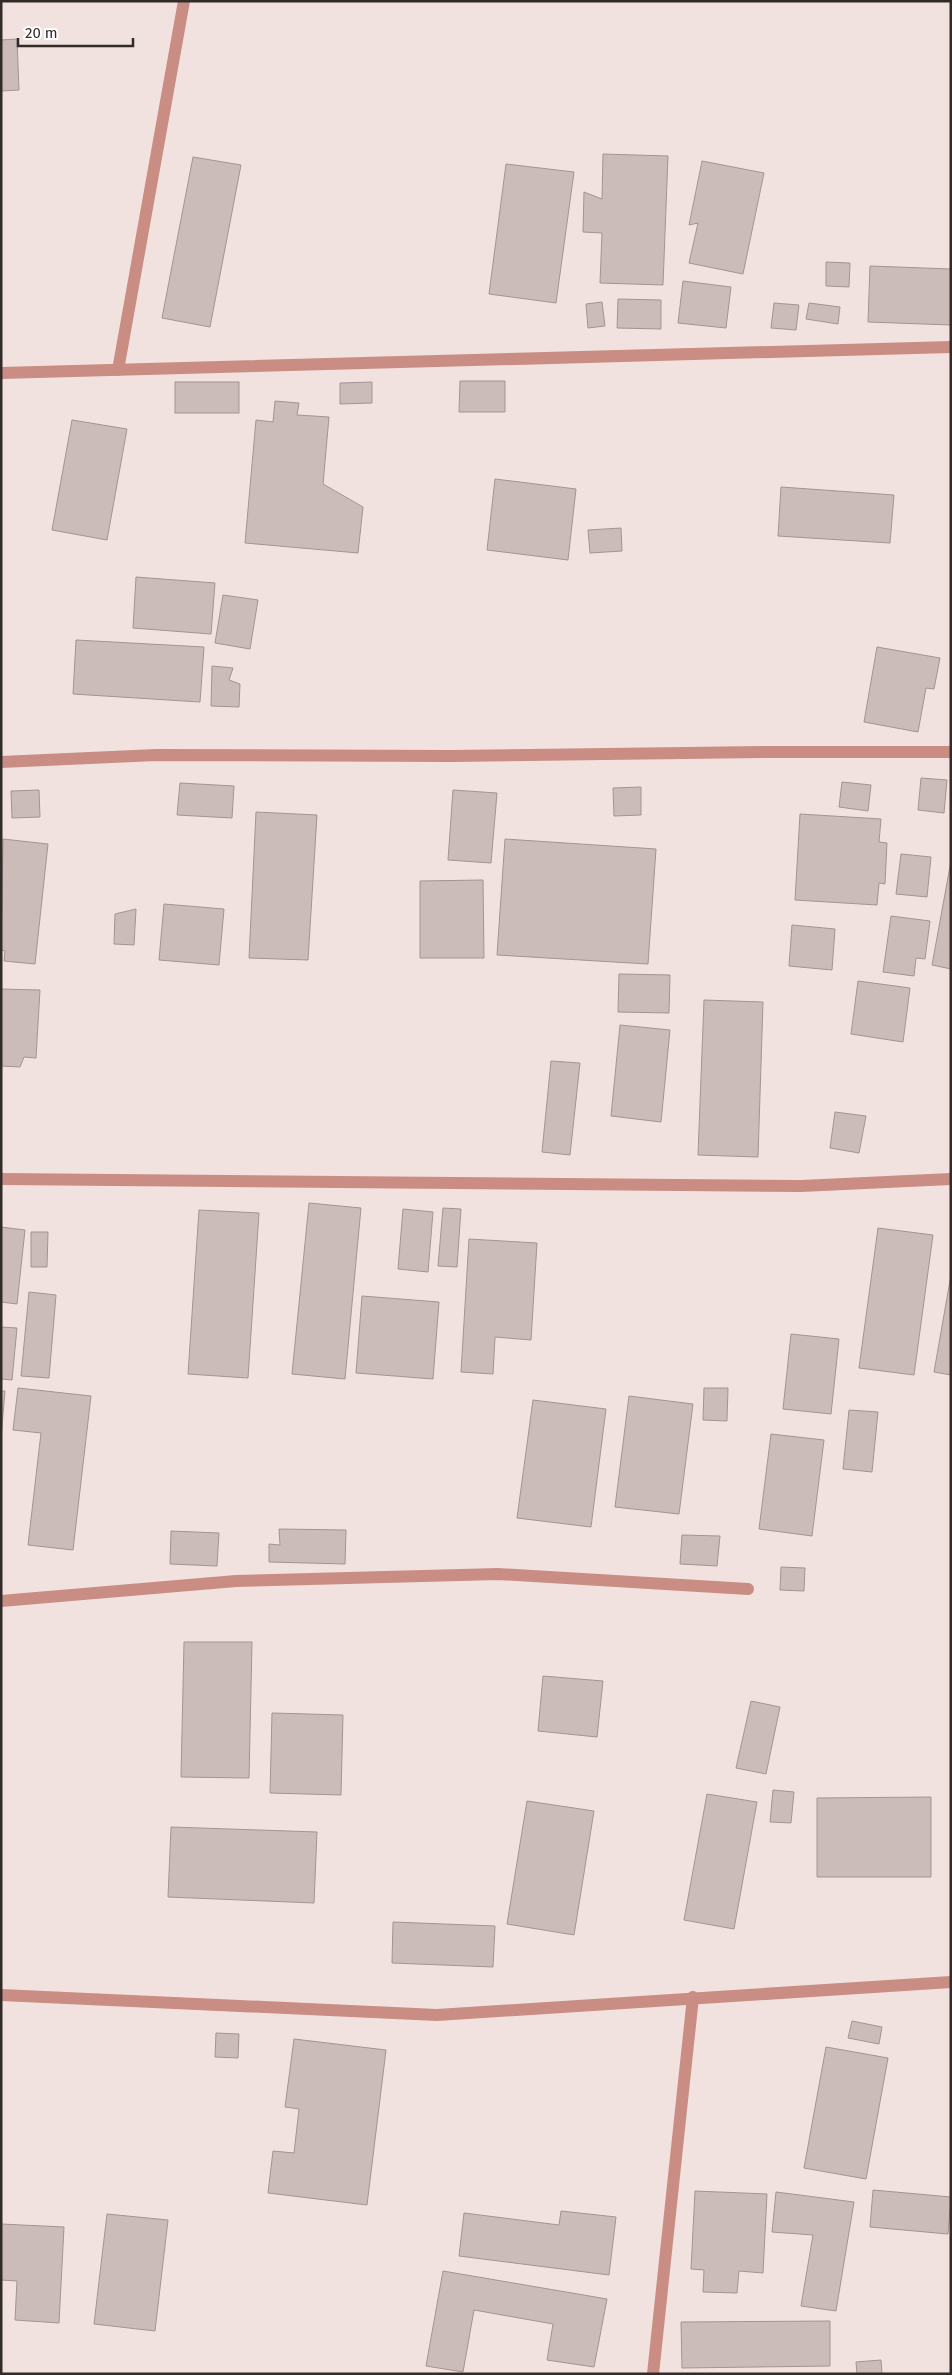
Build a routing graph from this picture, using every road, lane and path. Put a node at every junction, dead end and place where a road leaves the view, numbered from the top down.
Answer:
1 (184, 1) edge
2 (951, 347) edge
3 (118, 370) junction
4 (1, 373) edge
5 (951, 752) edge
6 (1, 762) edge
7 (1, 1178) edge
8 (951, 1179) edge
9 (748, 1589) dead end
10 (1, 1601) edge
11 (951, 1982) edge
12 (1, 1994) edge
13 (693, 1997) junction
14 (653, 2374) edge

1 - 3 street
2 - 3 street
3 - 4 street
5 - 6 street
7 - 8 street
9 - 10 street
11 - 13 street
12 - 13 street
13 - 14 street

